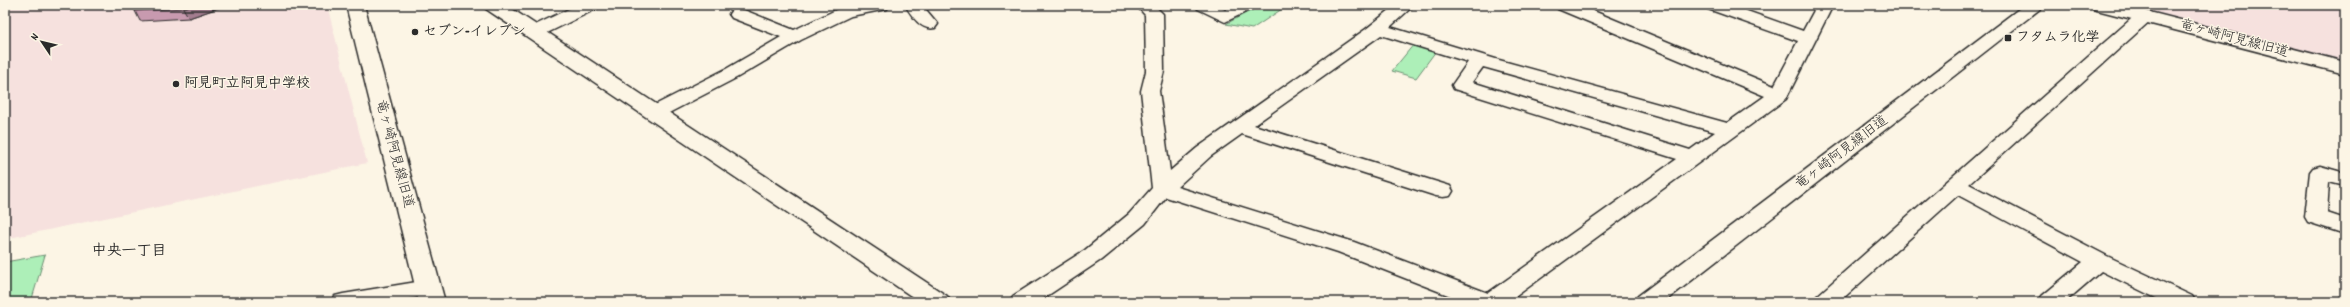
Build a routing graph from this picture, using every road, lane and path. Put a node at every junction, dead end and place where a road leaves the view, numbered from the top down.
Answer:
1 (355, 5) edge
2 (493, 5) edge
3 (590, 5) edge
4 (881, 5) edge
5 (913, 5) edge
6 (1144, 5) edge
7 (1204, 5) edge
8 (1246, 5) edge
9 (1406, 5) edge
10 (1564, 5) edge
11 (1714, 5) edge
12 (1825, 5) edge
13 (2036, 5) edge
14 (2100, 5) edge
15 (738, 14) dead end
16 (2145, 16) junction
17 (929, 24) dead end
18 (1377, 28) junction
19 (535, 32) junction
20 (795, 36) junction
21 (1809, 39) junction
22 (1478, 60) junction
23 (2345, 68) edge
24 (1779, 94) junction
25 (656, 112) junction
26 (1239, 127) junction
27 (1730, 130) junction
28 (1692, 157) junction
29 (2345, 180) edge
30 (1957, 186) junction
31 (1162, 189) junction
32 (1443, 191) dead end
33 (2345, 227) edge
34 (2099, 261) junction
35 (430, 295) edge
36 (343, 302) edge
37 (938, 302) edge
38 (1022, 302) edge
39 (1490, 302) edge
40 (1647, 302) edge
41 (1825, 302) edge
42 (2050, 302) edge
43 (2184, 302) edge

1 - 35 street, 竜ヶ崎阿見線旧道
2 - 19 street
3 - 19 street
4 - 20 street
5 - 17 street
6 - 31 street
7 - 8 street
9 - 18 street
10 - 24 street
11 - 21 street
12 - 21 street
13 - 40 street, 竜ヶ崎阿見線旧道
14 - 16 street, 竜ヶ崎阿見線旧道
15 - 20 street
16 - 23 street, 竜ヶ崎阿見線旧道
16 - 30 street
18 - 22 street
18 - 26 street
19 - 25 street
20 - 25 street
21 - 24 street
22 - 27 street
22 - 28 street
24 - 27 street
25 - 37 street
26 - 31 street
26 - 32 street
27 - 28 street
28 - 39 street
29 - 33 street
30 - 34 street
30 - 41 street
31 - 38 street
31 - 39 street
34 - 42 street
34 - 43 street
35 - 36 street

